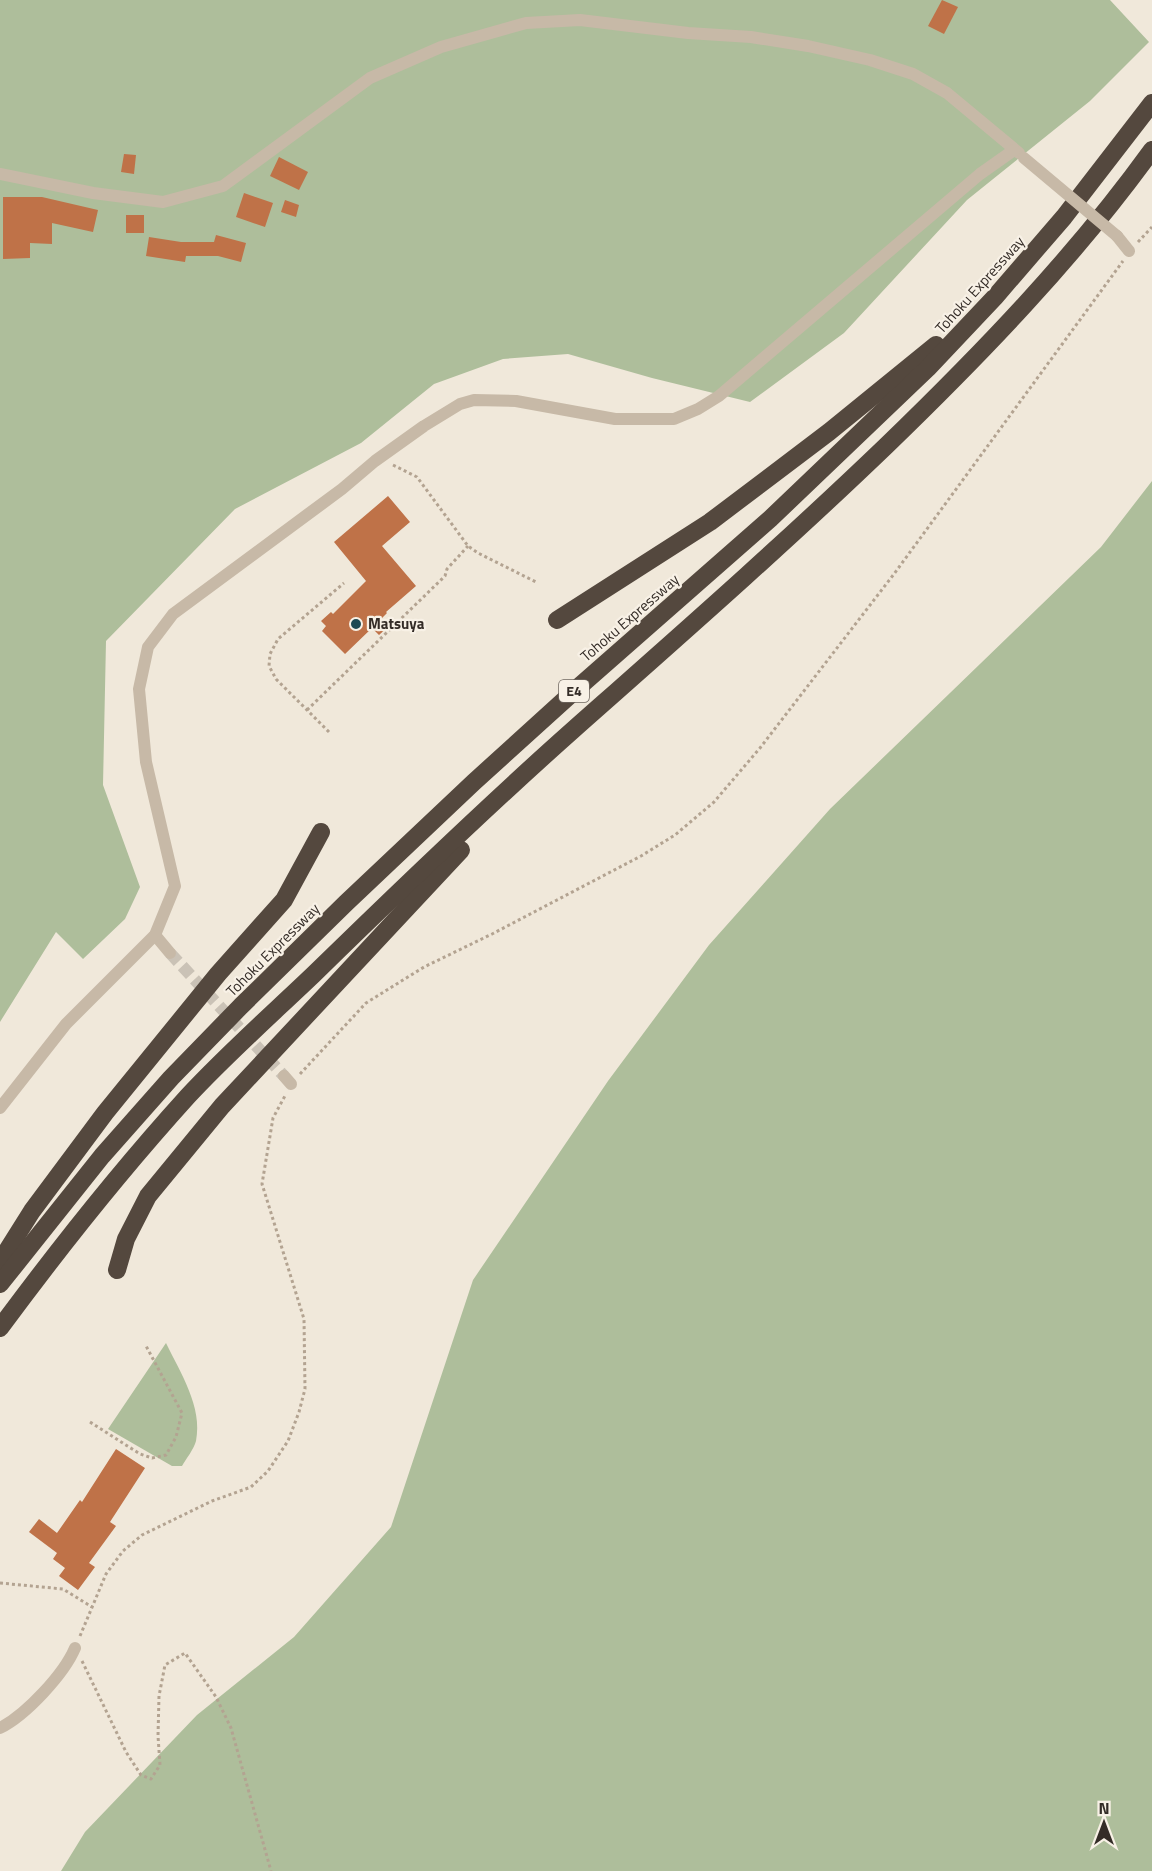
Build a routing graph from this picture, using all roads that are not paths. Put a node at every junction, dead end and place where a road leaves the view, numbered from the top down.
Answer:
1 (1152, 103) edge
2 (1152, 150) edge
3 (1019, 154) junction
4 (0, 174) edge
5 (1130, 251) road end
6 (995, 297) junction
7 (557, 620) dead end
8 (568, 734) junction
9 (321, 832) dead end
10 (155, 935) junction
11 (170, 953) tunnel mouth
12 (0, 1108) edge
13 (0, 1262) edge
14 (117, 1270) dead end
15 (0, 1284) edge
16 (0, 1328) edge
17 (75, 1648) road end
18 (0, 1728) edge

1 - 6 highway, Tohoku Expressway / E4
2 - 8 highway, E4
3 - 4 street
3 - 5 street, bridge
3 - 10 street
6 - 7 highway
6 - 15 highway, Tohoku Expressway / E4
8 - 14 highway
8 - 16 highway, E4
9 - 13 highway
10 - 11 street
10 - 12 street
17 - 18 street

